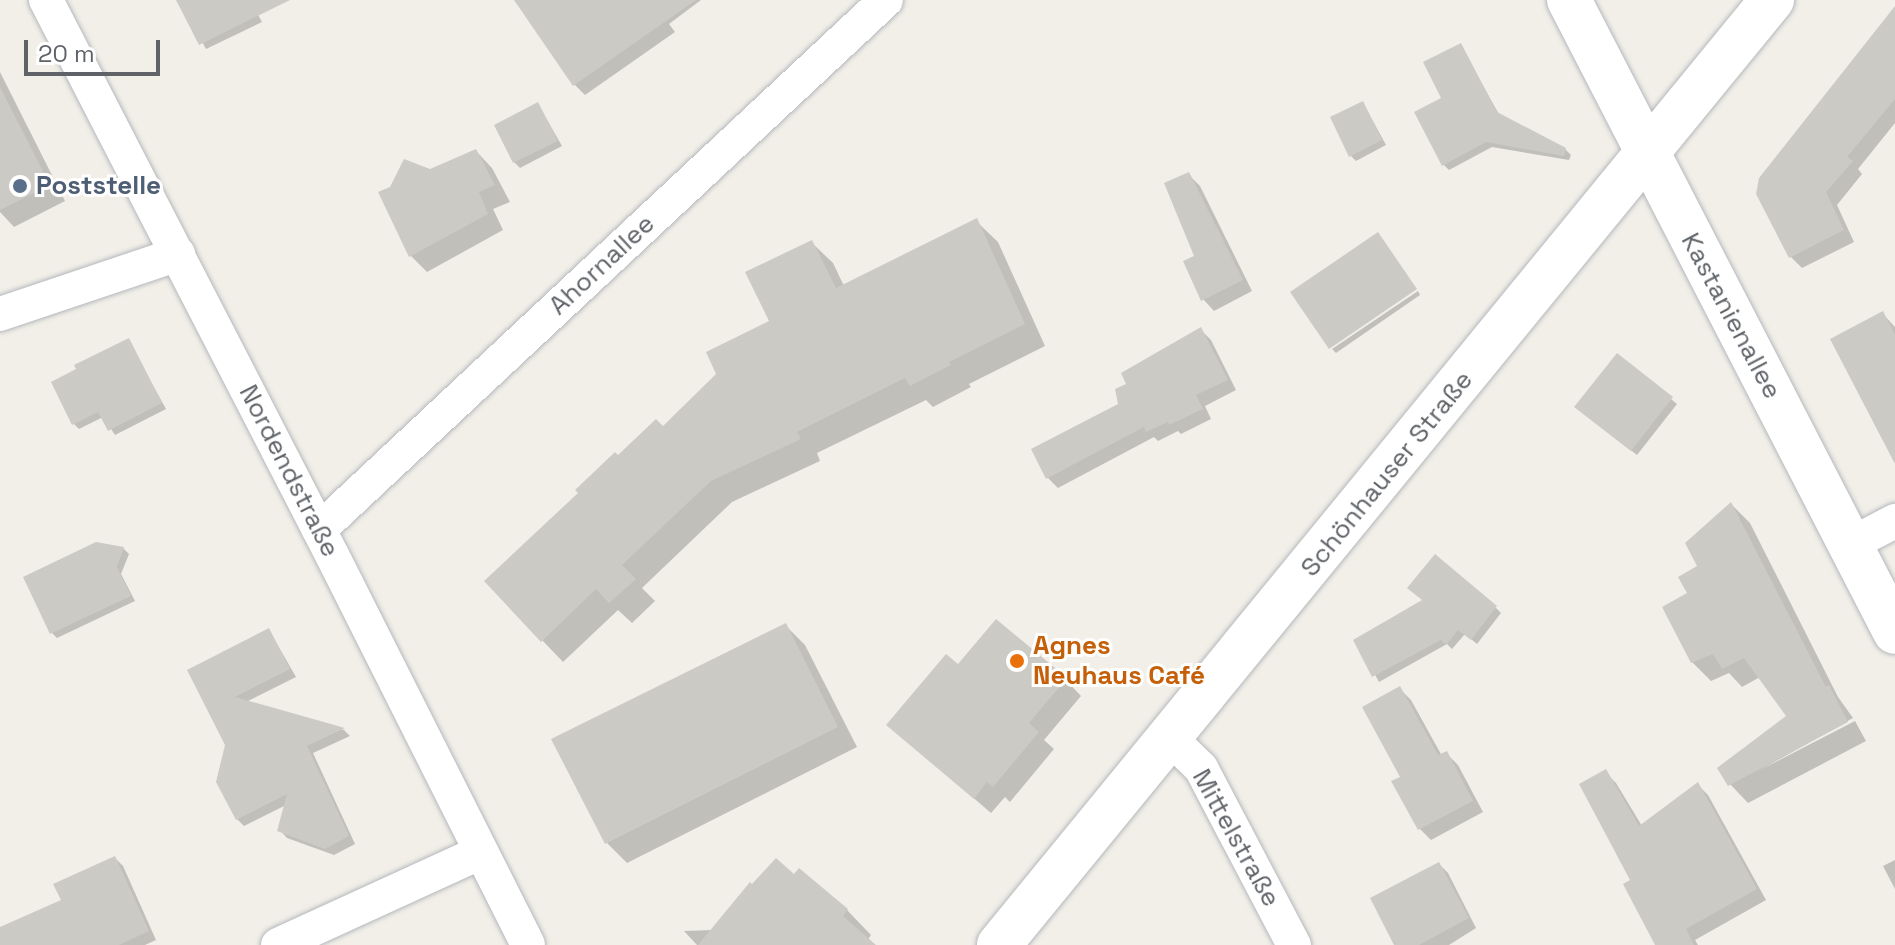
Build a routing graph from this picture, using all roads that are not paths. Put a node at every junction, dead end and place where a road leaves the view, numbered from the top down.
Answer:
1 (46, 0) edge
2 (886, 0) edge
3 (1569, 0) edge
4 (1772, 0) edge
5 (1647, 155) junction
6 (178, 254) junction
7 (0, 314) edge
8 (1895, 521) edge
9 (319, 530) junction
10 (1851, 544) junction
11 (1895, 632) edge
12 (1170, 738) junction
13 (481, 852) junction
14 (278, 945) edge
15 (528, 945) edge
16 (999, 945) edge
17 (1294, 945) edge

1 - 6 street, Nordendstraße
2 - 9 street, Ahornallee
3 - 5 street, Kastanienallee
4 - 5 street, Schönhauser Straße
5 - 10 street, Kastanienallee
5 - 12 street, Schönhauser Straße
6 - 7 street
6 - 9 street, Nordendstraße
8 - 10 street
9 - 13 street, Nordendstraße
10 - 11 street, Kastanienallee
12 - 16 street, Schönhauser Straße
12 - 17 street, Mittelstraße
13 - 14 street
13 - 15 street, Nordendstraße

